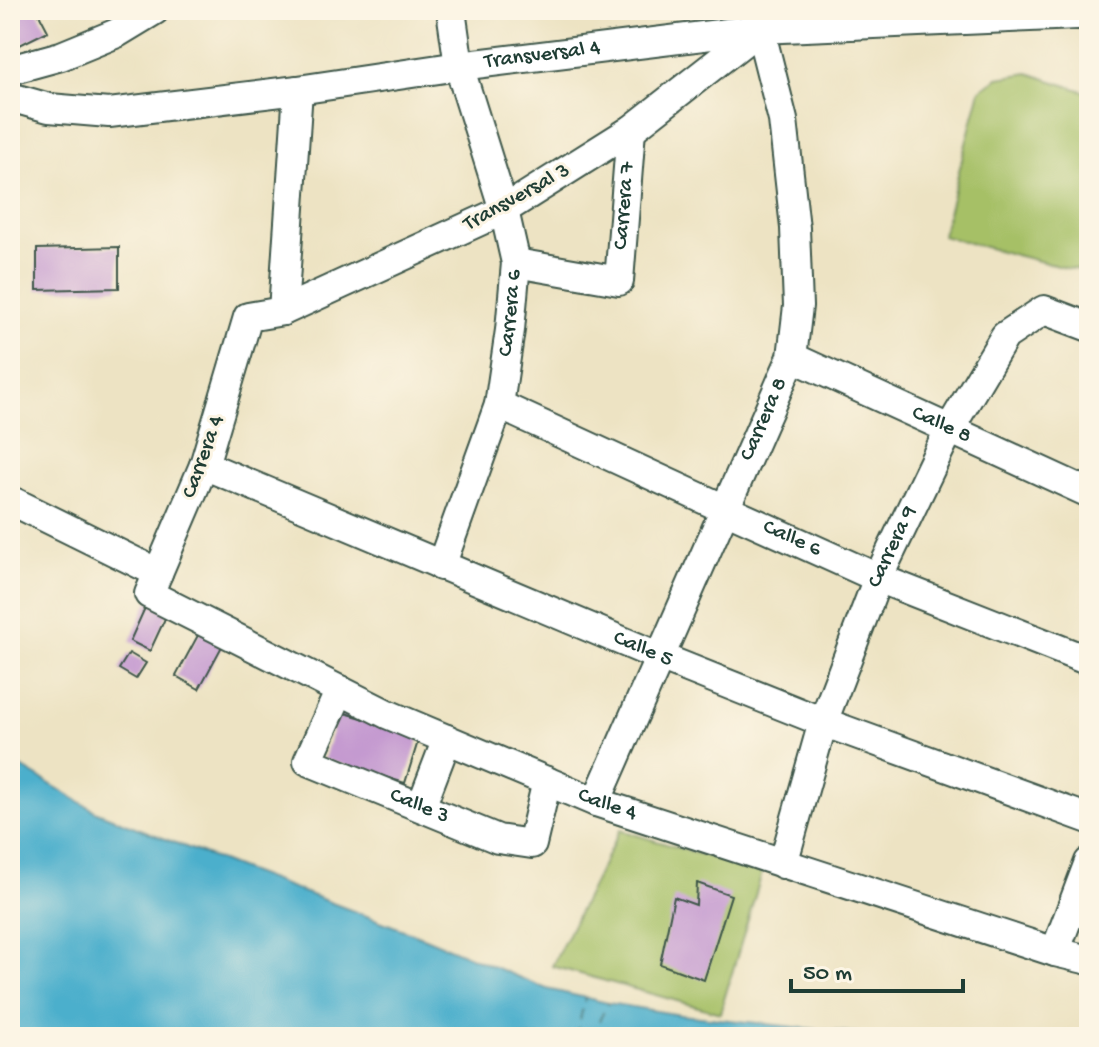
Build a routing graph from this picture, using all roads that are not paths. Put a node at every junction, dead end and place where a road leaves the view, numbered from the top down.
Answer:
1 (155, 10) edge
2 (451, 10) edge
3 (1077, 15) dead end
4 (760, 20) edge
5 (459, 66) junction
6 (10, 70) edge
7 (298, 90) junction
8 (10, 97) edge
9 (631, 130) junction
10 (504, 210) junction
11 (516, 263) junction
12 (283, 311) junction
13 (248, 317) joint
14 (1089, 327) edge
15 (792, 357) junction
16 (499, 405) junction
17 (949, 430) junction
18 (204, 465) junction
19 (1089, 493) edge
20 (10, 500) edge
21 (725, 509) junction
22 (441, 566) junction
23 (878, 578) junction
24 (153, 583) junction
25 (660, 657) junction
26 (1089, 661) edge
27 (340, 690) junction
28 (823, 722) junction
29 (447, 739) junction
30 (547, 781) junction
31 (596, 802) junction
32 (421, 807) junction
33 (1089, 819) edge
34 (1089, 862) edge
35 (783, 864) junction
36 (1055, 952) junction
37 (1089, 960) edge

1 - 6 street
2 - 5 street, Carrera 6
3 - 4 street, Transversal 4
4 - 5 street, Transversal 4
4 - 9 street, Transversal 3
4 - 15 street, Carrera 8
5 - 7 street, Transversal 4
5 - 10 street, Carrera 6
7 - 8 street, Transversal 4
7 - 12 street
9 - 10 street, Transversal 3
9 - 11 street, Carrera 7
10 - 11 street, Carrera 6
10 - 12 street, Transversal 3
11 - 16 street, Carrera 6
12 - 13 street, Transversal 3
13 - 18 street, Carrera 4
14 - 17 street, Carrera 9
15 - 17 street, Calle 8
15 - 21 street, Carrera 8
16 - 21 street, Calle 6
16 - 22 street, Carrera 6
17 - 19 street, Calle 8
17 - 23 street, Carrera 9
18 - 22 street, Calle 5
18 - 24 street, Carrera 4
20 - 24 street, Calle 4
21 - 23 street, Calle 6
21 - 25 street, Carrera 8
22 - 25 street, Calle 5
23 - 26 street, Calle 6
23 - 28 street, Carrera 9
24 - 27 street, Calle 4
25 - 28 street, Calle 5
25 - 31 street, Carrera 8
27 - 29 street, Calle 4
27 - 32 street, Calle 3
28 - 33 street, Calle 5
28 - 35 street, Carrera 9
29 - 30 street, Calle 4
29 - 32 street
30 - 31 street, Calle 4
30 - 32 street, Calle 3
31 - 35 street, Calle 4
34 - 36 street
35 - 36 street, Calle 4
36 - 37 street, Calle 4

